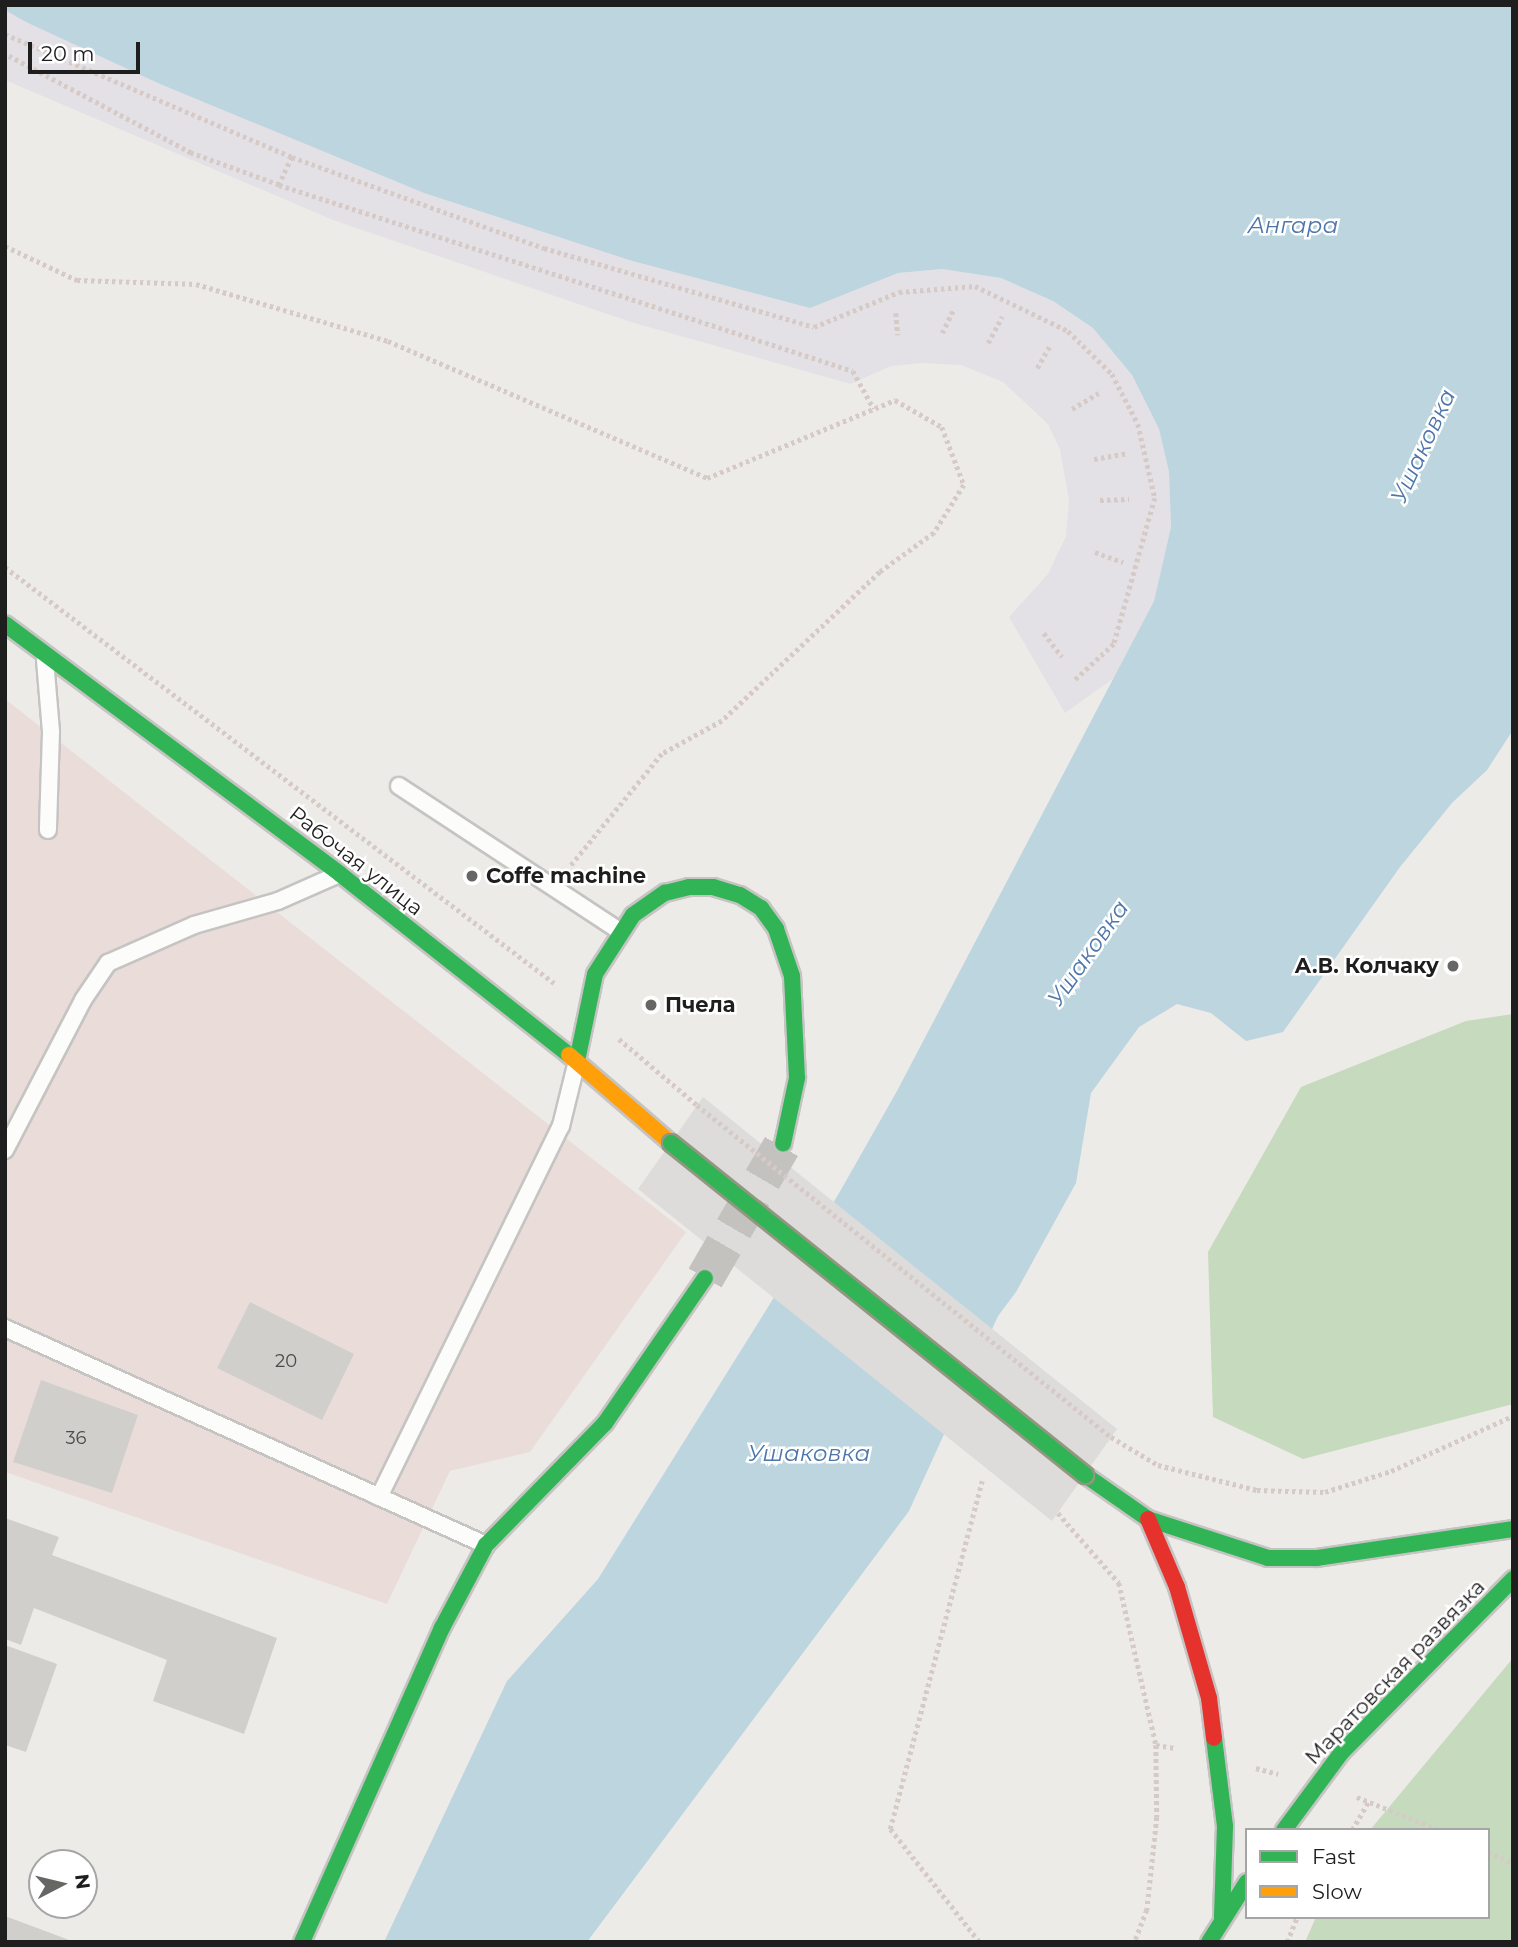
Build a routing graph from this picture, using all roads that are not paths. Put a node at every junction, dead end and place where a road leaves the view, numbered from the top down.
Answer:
1 (5, 624) edge
2 (44, 654) junction
3 (399, 786) dead end
4 (48, 830) dead end
5 (340, 874) junction
6 (620, 931) junction
7 (577, 1061) junction
8 (783, 1144) tunnel mouth
9 (5, 1150) edge
10 (705, 1278) tunnel mouth
11 (5, 1328) edge
12 (379, 1497) junction
13 (1148, 1519) junction
14 (1513, 1529) edge
15 (486, 1545) junction
16 (1513, 1579) edge
17 (1285, 1828) edge
18 (1245, 1885) edge
19 (1222, 1917) junction
20 (302, 1942) edge
21 (1209, 1942) edge

1 - 2 main road, Рабочая улица
2 - 4 lane
2 - 5 main road, Рабочая улица
3 - 6 lane
5 - 7 main road, Рабочая улица
5 - 9 lane
6 - 7 main road
6 - 8 main road
7 - 12 lane
7 - 13 main road, Рабочая улица, bridge
10 - 15 main road
11 - 12 lane
12 - 15 lane
13 - 14 main road, Рабочая улица
13 - 19 main road
15 - 20 main road
16 - 17 main road, Маратовская развязка
18 - 19 main road
19 - 21 main road

